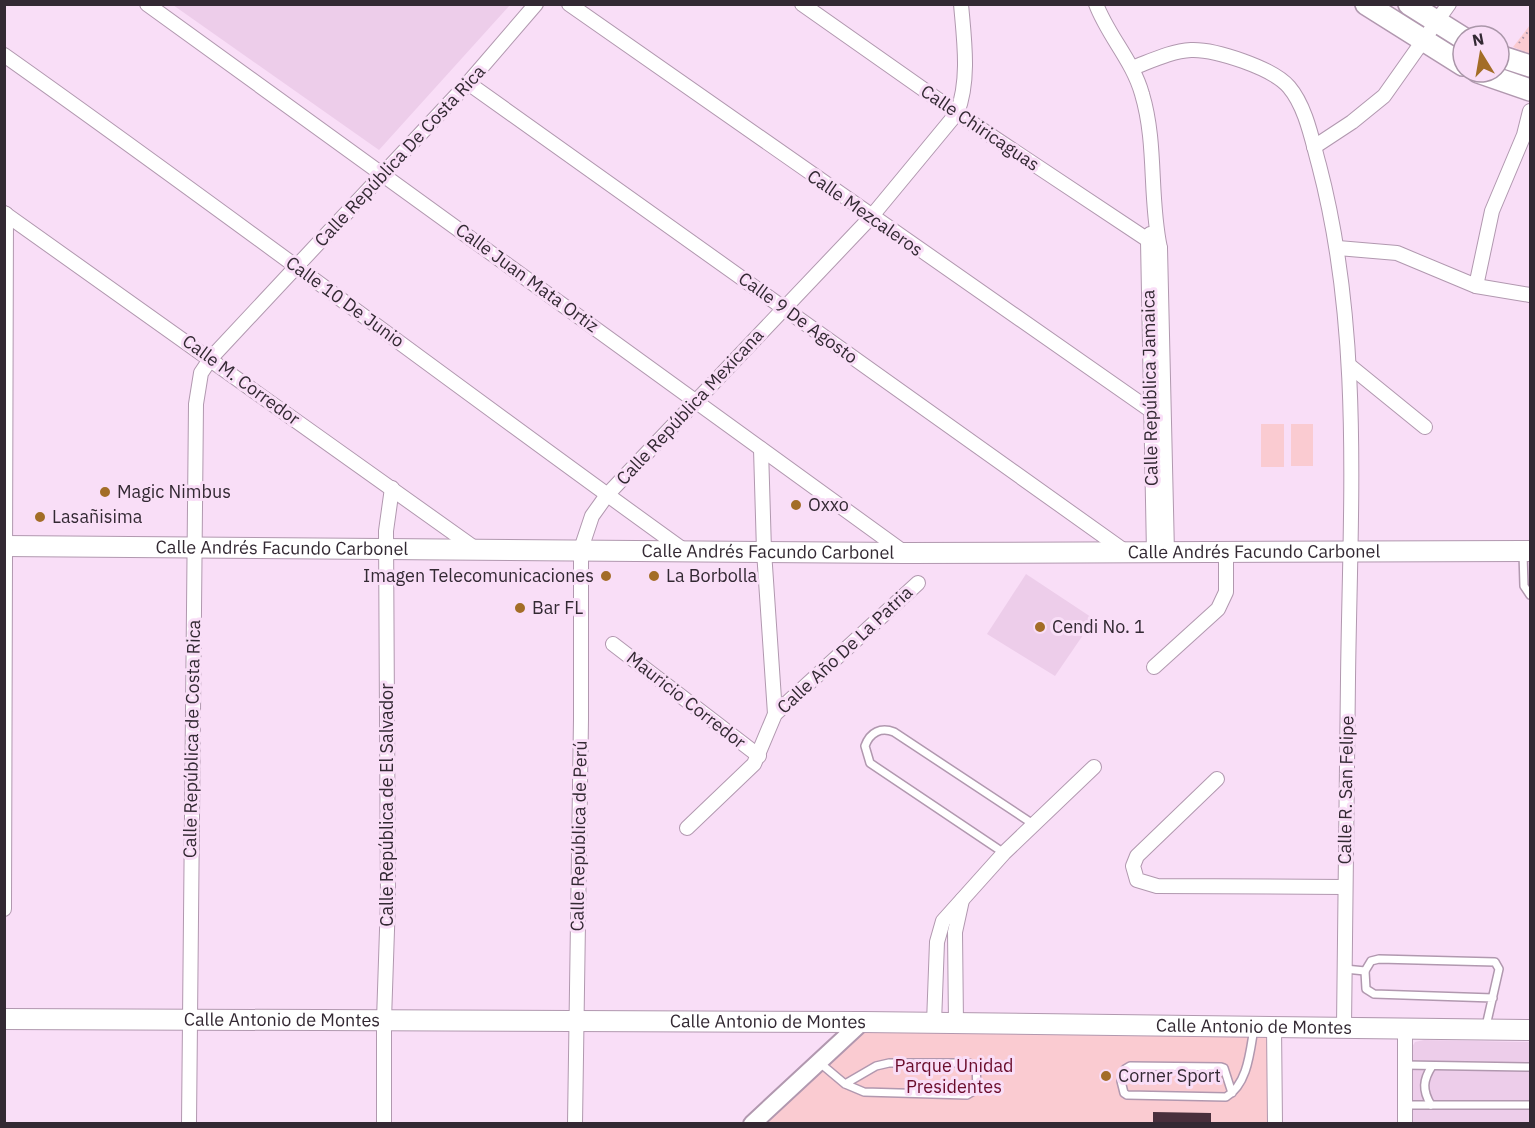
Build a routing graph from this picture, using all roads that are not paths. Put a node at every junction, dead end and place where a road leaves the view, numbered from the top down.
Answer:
1 (147, 4) edge
2 (536, 4) edge
3 (569, 4) edge
4 (802, 4) edge
5 (961, 4) edge
6 (1096, 4) edge
7 (1366, 4) edge
8 (1409, 4) edge
9 (1449, 4) edge
10 (1437, 23) junction
11 (1451, 31) edge
12 (1424, 42) junction
13 (4, 55) edge
14 (1451, 58) edge
15 (1511, 60) edge
16 (1530, 66) edge
17 (1132, 68) junction
18 (468, 83) junction
19 (1511, 83) edge
20 (1530, 90) edge
21 (1530, 111) edge
22 (957, 113) junction
23 (1314, 147) junction
24 (384, 175) junction
25 (5, 213) edge
26 (871, 216) junction
27 (1155, 224) junction
28 (1148, 241) junction
29 (1160, 248) junction
30 (1338, 248) junction
31 (297, 267) junction
32 (1476, 286) junction
33 (1530, 295) edge
34 (784, 307) junction
35 (211, 358) junction
36 (1350, 366) junction
37 (695, 402) junction
38 (1150, 410) junction
39 (1163, 419) junction
40 (1425, 427) dead end
41 (761, 449) junction
42 (392, 488) junction
43 (607, 495) junction
44 (5, 546) edge
45 (194, 548) junction
46 (386, 549) junction
47 (476, 549) junction
48 (581, 549) junction
49 (685, 551) junction
50 (764, 551) junction
51 (1527, 551) edge
52 (1349, 552) junction
53 (905, 553) junction
54 (1160, 553) junction
55 (1226, 553) junction
56 (1128, 554) junction
57 (918, 583) dead end
58 (1530, 595) edge
59 (613, 644) dead end
60 (1154, 667) dead end
61 (775, 714) junction
62 (759, 756) junction
63 (1094, 767) dead end
64 (1217, 779) dead end
65 (1033, 824) junction
66 (687, 828) dead end
67 (1004, 853) junction
68 (1345, 887) junction
69 (963, 897) junction
70 (4, 909) edge
71 (1345, 969) junction
72 (1365, 971) junction
73 (1493, 998) junction
74 (4, 1019) edge
75 (384, 1020) junction
76 (575, 1020) junction
77 (190, 1021) junction
78 (862, 1022) junction
79 (934, 1023) junction
80 (956, 1023) junction
81 (1254, 1026) junction
82 (1274, 1026) junction
83 (1344, 1027) junction
84 (1406, 1029) junction
85 (1486, 1030) junction
86 (1530, 1030) edge
87 (820, 1063) junction
88 (1405, 1065) junction
89 (1432, 1066) junction
90 (1530, 1067) edge
91 (845, 1084) junction
92 (1232, 1093) junction
93 (1405, 1105) junction
94 (1431, 1105) junction
95 (1530, 1105) edge
96 (758, 1122) edge
97 (189, 1124) edge
98 (384, 1124) edge
99 (575, 1124) edge
100 (1275, 1124) edge
101 (1405, 1124) edge

1 - 24 street, Calle Juan Mata Ortiz
2 - 18 street, Calle República De Costa Rica
3 - 26 street, Calle Mezcaleros
4 - 22 street, Calle Chiricaguas
5 - 22 street, Calle República Mexicana
6 - 17 street, Calle República Jamaica
7 - 12 main road
8 - 10 main road
9 - 10 street
10 - 11 main road
10 - 12 street
12 - 14 main road
12 - 23 street
13 - 31 street, Calle 10 De Junio
15 - 16 main road
17 - 23 street, Calle R. San Felipe
17 - 27 street, Calle República Jamaica
18 - 24 street, Calle República De Costa Rica
18 - 34 street, Calle 9 De Agosto
19 - 20 main road
21 - 32 street
22 - 26 street, Calle República Mexicana
22 - 28 street, Calle Chiricaguas
23 - 30 street, Calle R. San Felipe
24 - 31 street, Calle República De Costa Rica
24 - 37 street, Calle Juan Mata Ortiz
25 - 35 street, Calle M. Corredor
25 - 44 street
26 - 34 street, Calle República Mexicana
26 - 38 street, Calle Mezcaleros
27 - 28 street, Calle República Jamaica
27 - 29 street, Calle República Jamaica
28 - 29 street, Calle Chiricaguas
28 - 38 street, Calle República Jamaica
29 - 39 street, Calle República Jamaica
30 - 32 street
30 - 36 street, Calle R. San Felipe
31 - 35 street, Calle República De Costa Rica
31 - 43 street, Calle 10 De Junio
32 - 33 street
34 - 37 street, Calle República Mexicana
34 - 56 street, Calle 9 De Agosto
35 - 42 street, Calle M. Corredor
35 - 45 street, Calle República de Costa Rica
36 - 40 street
36 - 52 street, Calle R. San Felipe
37 - 41 street, Calle Juan Mata Ortiz
37 - 43 street, Calle República Mexicana
38 - 39 street, Calle Mezcaleros
38 - 54 street, Calle República Jamaica
39 - 54 street, Calle República Jamaica
41 - 50 street
41 - 53 street, Calle Juan Mata Ortiz
42 - 46 street, Calle República de El Salvador
42 - 47 street, Calle M. Corredor
43 - 48 street, Calle República Mexicana
43 - 49 street, Calle 10 De Junio
44 - 45 main road, Calle Andrés Facundo Carbonel
44 - 70 street
45 - 46 main road, Calle Andrés Facundo Carbonel
45 - 77 street, Calle República de Costa Rica
46 - 47 main road, Calle Andrés Facundo Carbonel
46 - 75 street, Calle República de El Salvador
47 - 48 main road, Calle Andrés Facundo Carbonel
48 - 49 main road, Calle Andrés Facundo Carbonel
48 - 76 street, Calle República de Perú
49 - 50 main road, Calle Andrés Facundo Carbonel
50 - 53 main road, Calle Andrés Facundo Carbonel
50 - 61 street
51 - 52 main road, Calle Andrés Facundo Carbonel
51 - 58 lane
52 - 55 main road, Calle Andrés Facundo Carbonel
52 - 68 street, Calle R. San Felipe
53 - 56 main road, Calle Andrés Facundo Carbonel
54 - 55 main road, Calle Andrés Facundo Carbonel
54 - 56 main road, Calle Andrés Facundo Carbonel
55 - 60 street
57 - 61 street, Calle Año De La Patria
59 - 62 street, Mauricio Corredor
61 - 62 street, Calle Año De La Patria
62 - 66 street, Calle Año De La Patria
63 - 65 street
64 - 68 street
65 - 67 street
65 - 67 lane
67 - 69 street
68 - 71 street, Calle R. San Felipe
69 - 79 street
69 - 80 street
71 - 72 lane
71 - 83 street, Calle R. San Felipe
72 - 73 lane
72 - 73 lane
73 - 85 lane
74 - 77 main road, Calle Antonio de Montes
75 - 76 main road, Calle Antonio de Montes
75 - 77 main road, Calle Antonio de Montes
75 - 98 street, Calle República de El Salvador
76 - 78 main road, Calle Antonio de Montes
76 - 99 street, Calle República de Perú
77 - 97 street, Calle República de Costa Rica
78 - 79 main road, Calle Antonio de Montes
78 - 87 street
79 - 80 main road, Calle Antonio de Montes
80 - 81 main road, Calle Antonio de Montes
81 - 82 main road, Calle Antonio de Montes
81 - 92 lane
82 - 83 main road, Calle Antonio de Montes
82 - 100 street
83 - 84 main road, Calle Antonio de Montes
84 - 85 main road, Calle Antonio de Montes
84 - 88 street
85 - 86 main road, Calle Antonio de Montes
87 - 91 lane
87 - 96 street
88 - 89 lane
88 - 93 street
89 - 90 lane
89 - 94 lane
91 - 91 lane
92 - 92 lane
93 - 94 lane
93 - 101 street
94 - 95 lane

